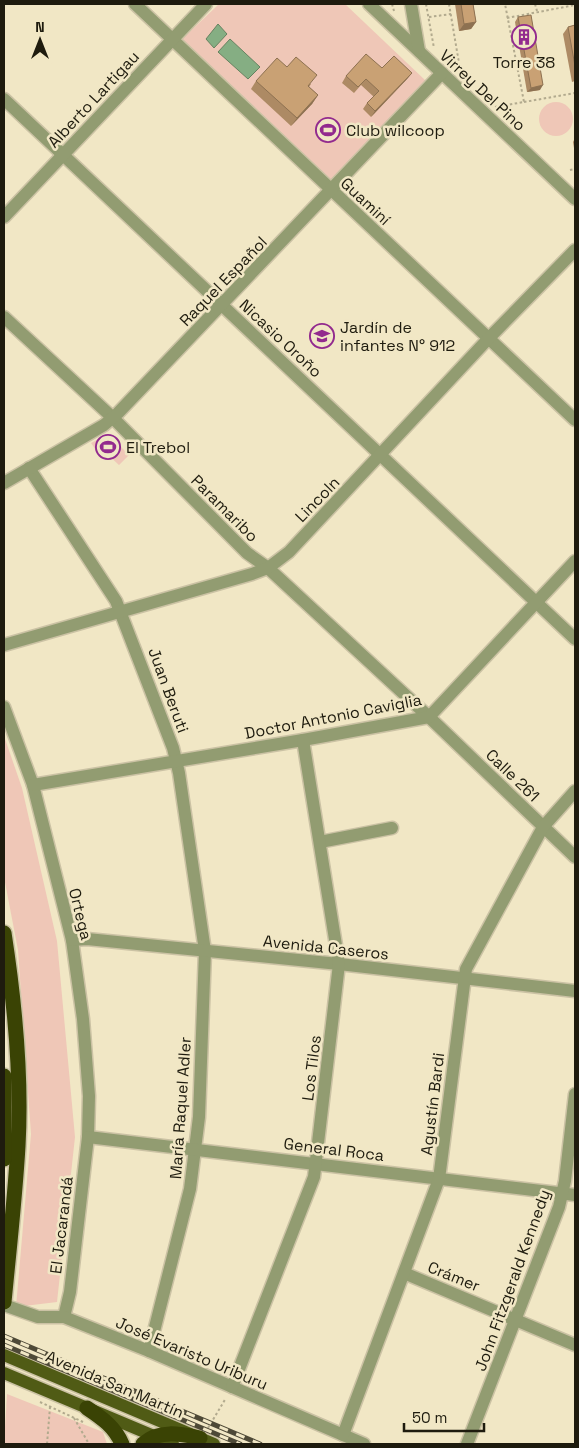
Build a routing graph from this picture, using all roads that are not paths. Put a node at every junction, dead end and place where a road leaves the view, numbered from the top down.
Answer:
1 (135, 4) edge
2 (206, 4) edge
3 (369, 4) edge
4 (411, 4) edge
5 (171, 38) junction
6 (419, 51) junction
7 (439, 71) junction
8 (4, 99) edge
9 (63, 155) junction
10 (331, 190) junction
11 (575, 199) edge
12 (4, 216) edge
13 (575, 250) edge
14 (222, 305) junction
15 (4, 317) edge
16 (488, 339) junction
17 (113, 418) junction
18 (575, 420) edge
19 (381, 455) junction
20 (29, 468) junction
21 (4, 483) edge
22 (575, 561) edge
23 (268, 568) junction
24 (536, 602) junction
25 (122, 612) junction
26 (575, 639) edge
27 (4, 645) edge
28 (4, 707) edge
29 (428, 717) junction
30 (303, 740) junction
31 (177, 761) junction
32 (33, 785) junction
33 (575, 791) edge
34 (543, 827) junction
35 (392, 828) dead end
36 (320, 842) junction
37 (575, 857) edge
38 (4, 933) edge
39 (72, 940) junction
40 (205, 951) junction
41 (340, 964) junction
42 (464, 978) junction
43 (575, 992) edge
44 (4, 1076) edge
45 (575, 1094) edge
46 (88, 1136) junction
47 (196, 1149) junction
48 (4, 1158) edge
49 (316, 1163) junction
50 (439, 1179) junction
51 (569, 1194) edge
52 (404, 1273) junction
53 (4, 1303) edge
54 (64, 1318) junction
55 (517, 1320) junction
56 (575, 1345) edge
57 (149, 1351) junction
58 (4, 1355) edge
59 (4, 1373) edge
60 (232, 1387) junction
61 (87, 1408) junction
62 (152, 1417) junction
63 (343, 1435) junction
64 (162, 1441) edge
65 (207, 1441) edge
66 (122, 1444) edge
67 (364, 1444) edge
68 (467, 1444) edge

1 - 5 street, Guaminí
2 - 5 street, Alberto Lartigau
3 - 6 street, Virrey Del Pino
4 - 6 street
5 - 9 street, Alberto Lartigau
5 - 10 street, Guaminí
6 - 7 street, Virrey Del Pino
7 - 10 street, Raquel Español
7 - 11 street, Virrey Del Pino
8 - 9 street, Nicasio Oroño
9 - 12 street, Alberto Lartigau
9 - 14 street, Nicasio Oroño
10 - 14 street, Raquel Español
10 - 16 street, Guaminí
13 - 16 street, Lincoln
14 - 17 street, Raquel Español
14 - 19 street, Nicasio Oroño
15 - 17 street, Paramaribo
16 - 18 street, Guaminí
16 - 19 street, Lincoln
17 - 20 street, Raquel Español
17 - 23 street, Paramaribo
19 - 23 street, Lincoln
19 - 24 street, Nicasio Oroño
20 - 21 street, Raquel Español
20 - 25 street, Juan Beruti
22 - 24 street, Doctor Antonio Caviglia
23 - 25 street, Lincoln
23 - 29 street, Paramaribo
24 - 26 street, Nicasio Oroño
24 - 29 street, Doctor Antonio Caviglia
25 - 27 street, Lincoln
25 - 31 street, Juan Beruti
28 - 32 street, Ortega
29 - 30 street, Doctor Antonio Caviglia
29 - 34 street, Calle 261
30 - 31 street, Doctor Antonio Caviglia
30 - 36 street, Los Tilos
31 - 32 street, Doctor Antonio Caviglia
31 - 40 street, Juan Beruti
32 - 39 street, Ortega
33 - 34 street, Agustín Bardi
34 - 37 street, Calle 261
34 - 42 street, Agustín Bardi
35 - 36 street
36 - 41 street, Los Tilos
38 - 53 highway
39 - 40 street, Avenida Caseros
39 - 46 street, Ortega
40 - 41 street, Avenida Caseros
40 - 47 street, María Raquel Adler
41 - 42 street, Avenida Caseros
41 - 49 street, Los Tilos
42 - 43 street, Avenida Caseros
42 - 50 street, Agustín Bardi
44 - 48 highway
45 - 51 street, John Fitzgerald Kennedy
46 - 47 street, General Roca
46 - 54 street, El Jacarandá
47 - 49 street, General Roca
47 - 57 street, María Raquel Adler
49 - 50 street, General Roca
49 - 60 street, Los Tilos
50 - 51 street, General Roca
50 - 52 street, Agustín Bardi
51 - 55 street, John Fitzgerald Kennedy
52 - 55 street, Crámer
52 - 63 street, Agustín Bardi
53 - 54 street, José Evaristo Uriburu
54 - 57 street, José Evaristo Uriburu
55 - 56 street, Crámer
55 - 68 street, John Fitzgerald Kennedy
57 - 60 street, José Evaristo Uriburu
58 - 62 main road, Avenida San Martín
59 - 61 main road, Avenida San Martín
60 - 63 street, José Evaristo Uriburu
61 - 64 main road, Avenida San Martín
61 - 66 highway
62 - 64 main road
62 - 65 main road, Avenida San Martín
63 - 67 street, José Evaristo Uriburu
64 - 65 highway

